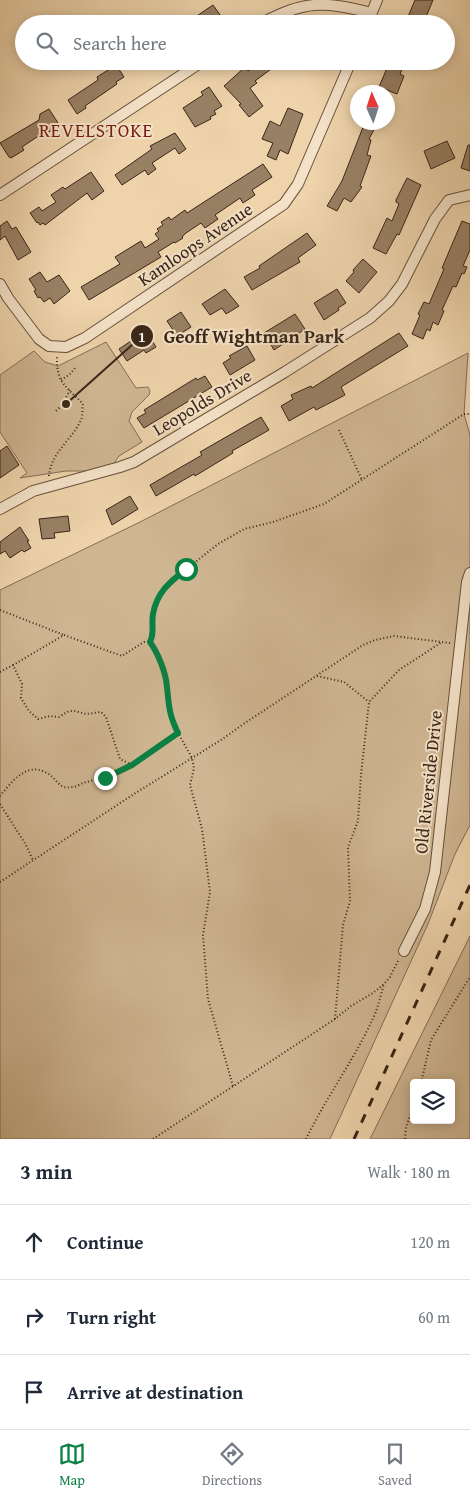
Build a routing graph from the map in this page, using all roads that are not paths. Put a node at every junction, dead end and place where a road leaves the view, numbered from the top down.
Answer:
1 (377, 0) edge
2 (372, 13) joint
3 (273, 15) edge
4 (189, 70) edge
5 (347, 70) edge
6 (0, 195) edge
7 (470, 195) edge
8 (0, 284) edge
9 (4, 300) edge
10 (0, 509) edge
11 (470, 574) edge
12 (404, 951) road end

1 - 2 street
2 - 3 street
4 - 6 street
5 - 9 street, Kamloops Avenue
7 - 10 street, Leopolds Drive
8 - 9 street
11 - 12 street, Old Riverside Drive

